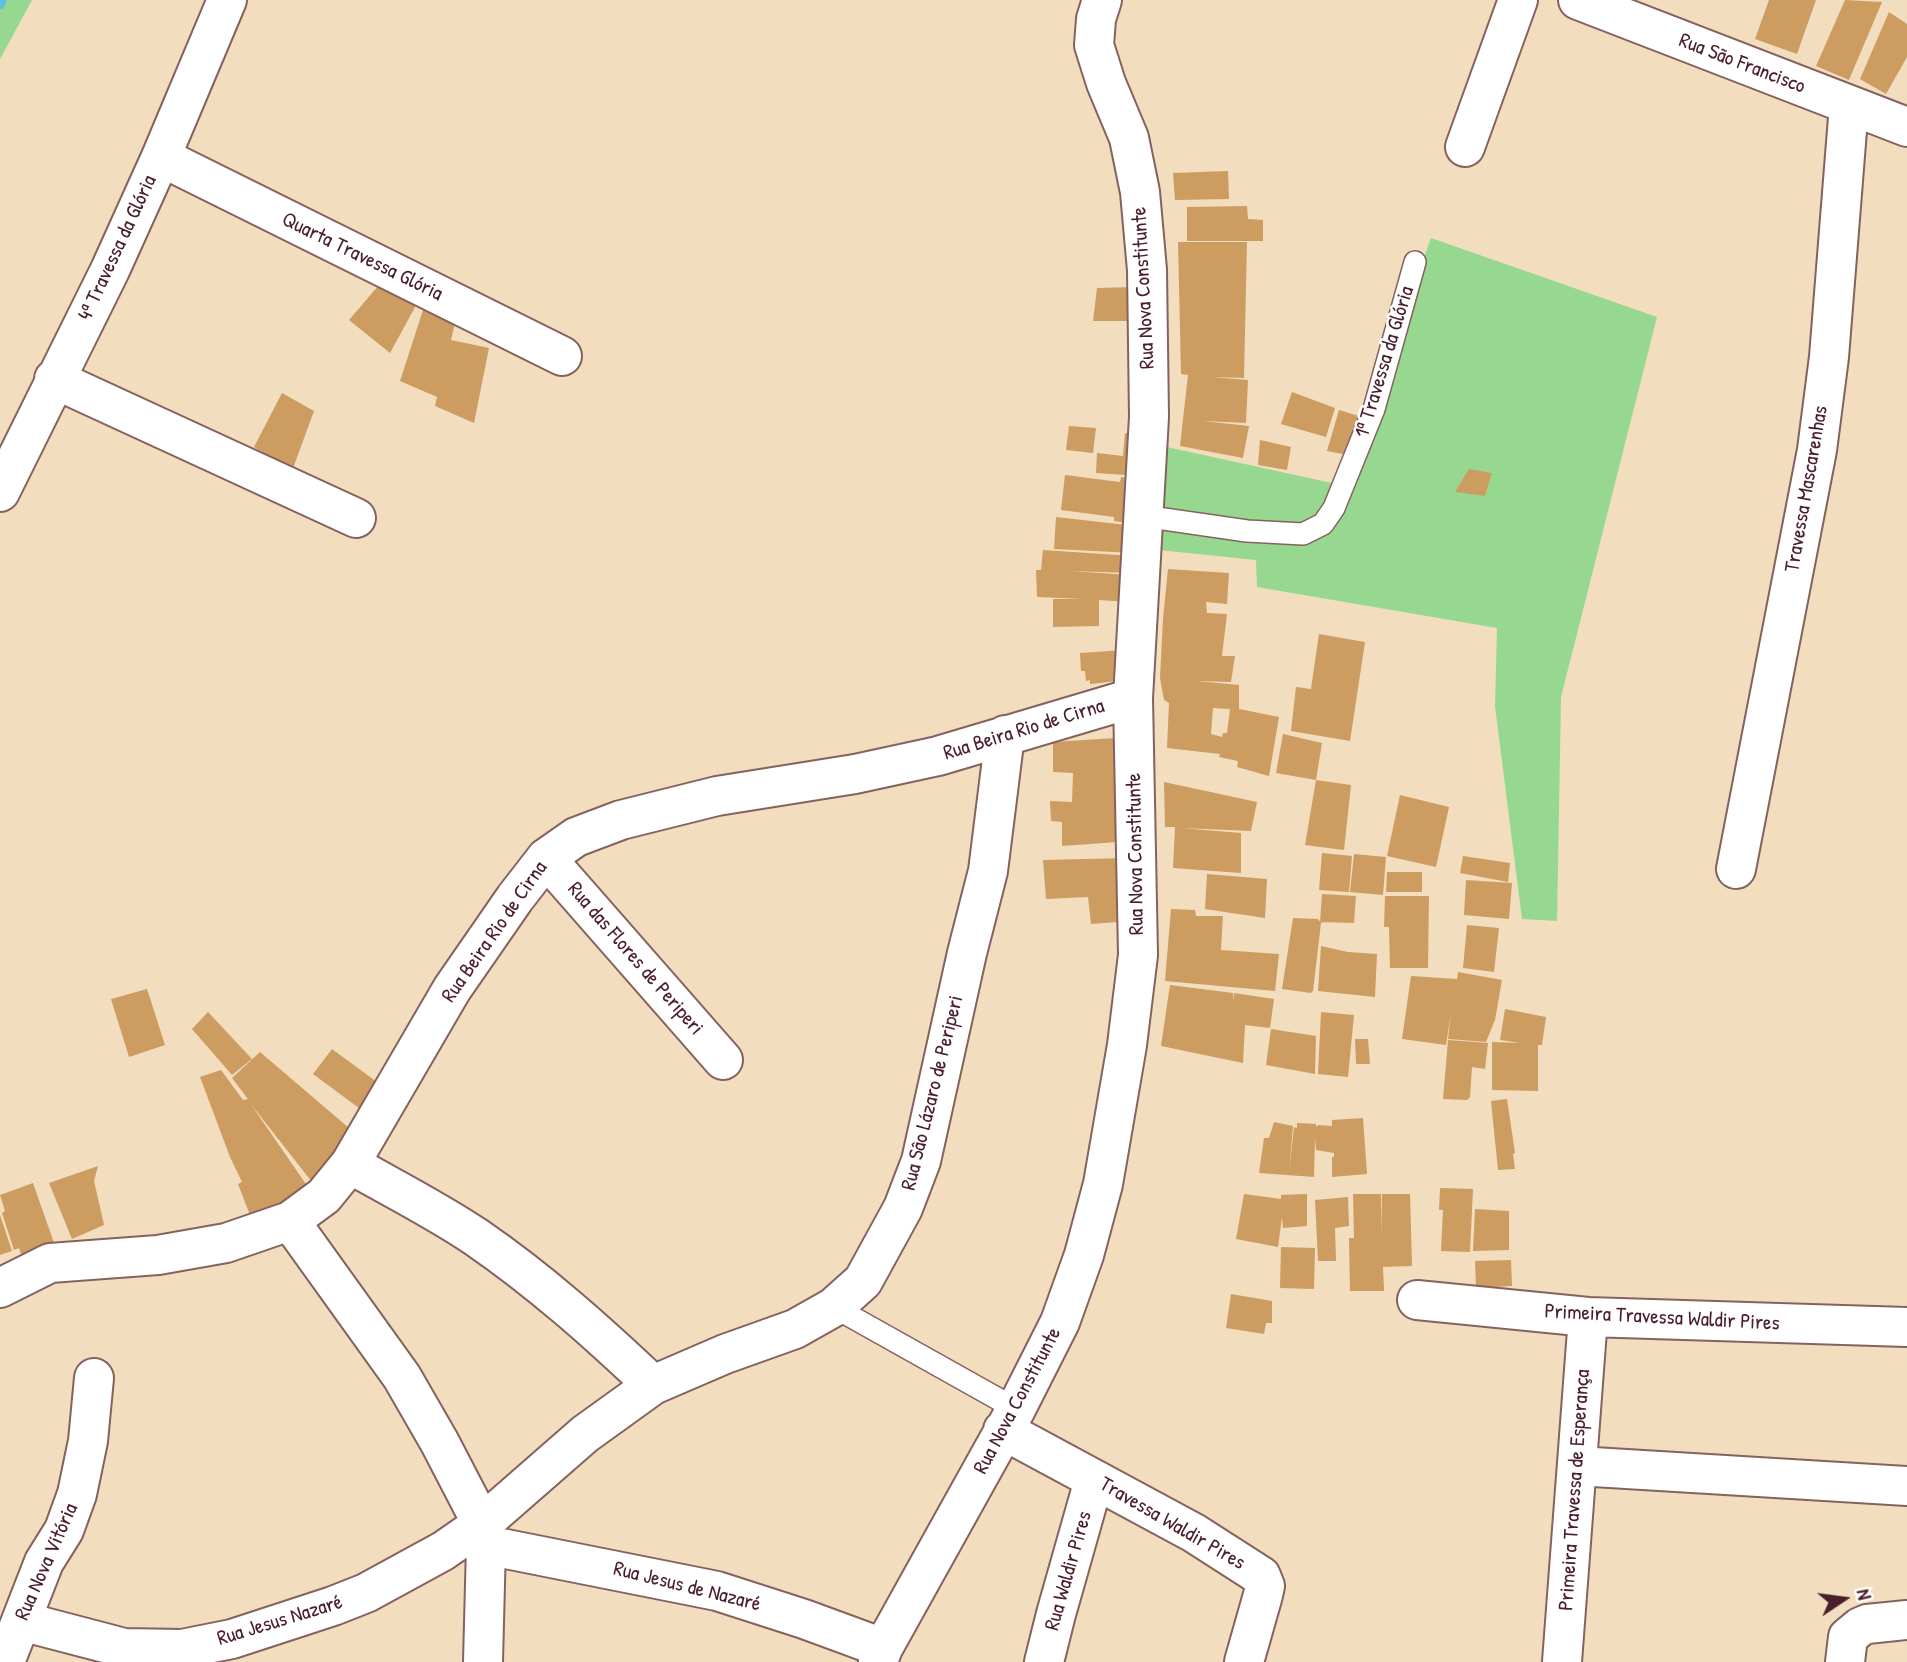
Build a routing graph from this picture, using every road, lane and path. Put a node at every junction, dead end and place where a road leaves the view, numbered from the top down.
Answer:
1 (227, 0) edge
2 (1102, 0) edge
3 (1518, 0) edge
4 (1578, 0) edge
5 (1849, 106) junction
6 (1907, 127) edge
7 (1465, 147) dead end
8 (161, 157) junction
9 (1415, 262) dead end
10 (562, 356) dead end
11 (54, 379) junction
12 (0, 492) edge
13 (1143, 516) junction
14 (356, 518) dead end
15 (1133, 698) junction
16 (1005, 735) junction
17 (546, 858) junction
18 (1736, 869) dead end
19 (723, 1060) dead end
20 (350, 1164) junction
21 (290, 1221) junction
22 (0, 1288) edge
23 (1417, 1300) dead end
24 (834, 1307) junction
25 (1588, 1317) junction
26 (1907, 1327) edge
27 (94, 1378) dead end
28 (653, 1385) junction
29 (1009, 1420) junction
30 (1577, 1466) junction
31 (1094, 1480) junction
32 (1907, 1486) edge
33 (484, 1534) junction
34 (20, 1620) junction
35 (1907, 1620) edge
36 (881, 1655) edge
37 (5, 1662) edge
38 (483, 1662) edge
39 (1044, 1662) edge
40 (1244, 1662) edge
41 (1562, 1662) edge
42 (1845, 1662) edge

1 - 8 street, 4ª Travessa da Glória
2 - 13 street, Rua Nova Constitunte
3 - 7 street
4 - 5 street, Rua São Francisco
5 - 6 street, Rua São Francisco
5 - 18 street, Travessa Mascarenhas
8 - 10 street, Quarta Travessa Glória
8 - 11 street, 4ª Travessa da Glória
9 - 13 lane, 1ª Travessa da Glória
11 - 12 street, 4ª Travessa da Glória
11 - 14 street
13 - 15 street, Rua Nova Constitunte
15 - 16 street, Rua Beira Rio de Cirna
15 - 29 street, Rua Nova Constitunte
16 - 17 street, Rua Beira Rio de Cirna
16 - 24 street, Rua Sâo Lázaro de Periperi
17 - 19 street, Rua das Flores de Periperi
17 - 20 street, Rua Beira Rio de Cirna
20 - 21 street, Rua Beira Rio de Cirna
20 - 28 street
21 - 22 street, Rua Beira Rio de Cirna
21 - 33 street
23 - 25 street, Primeira Travessa Waldir Pires
24 - 28 street, Rua Sâo Lázaro de Periperi
24 - 29 lane
25 - 26 street, Primeira Travessa Waldir Pires
25 - 30 street, Primeira Travessa de Esperança
27 - 34 street, Rua Nova Vitória
28 - 33 street, Rua Sâo Lázaro de Periperi
29 - 31 street, Travessa Waldir Pires
29 - 36 street, Rua Nova Constitunte
30 - 32 street
30 - 41 street, Primeira Travessa de Esperança
31 - 39 street, Rua Waldir Pires
31 - 40 street, Travessa Waldir Pires
33 - 34 street, Rua Jesus Nazaré
33 - 36 street, Rua Jesus de Nazaré
33 - 38 street
34 - 37 street, Rua Nova Vitória
35 - 42 street

